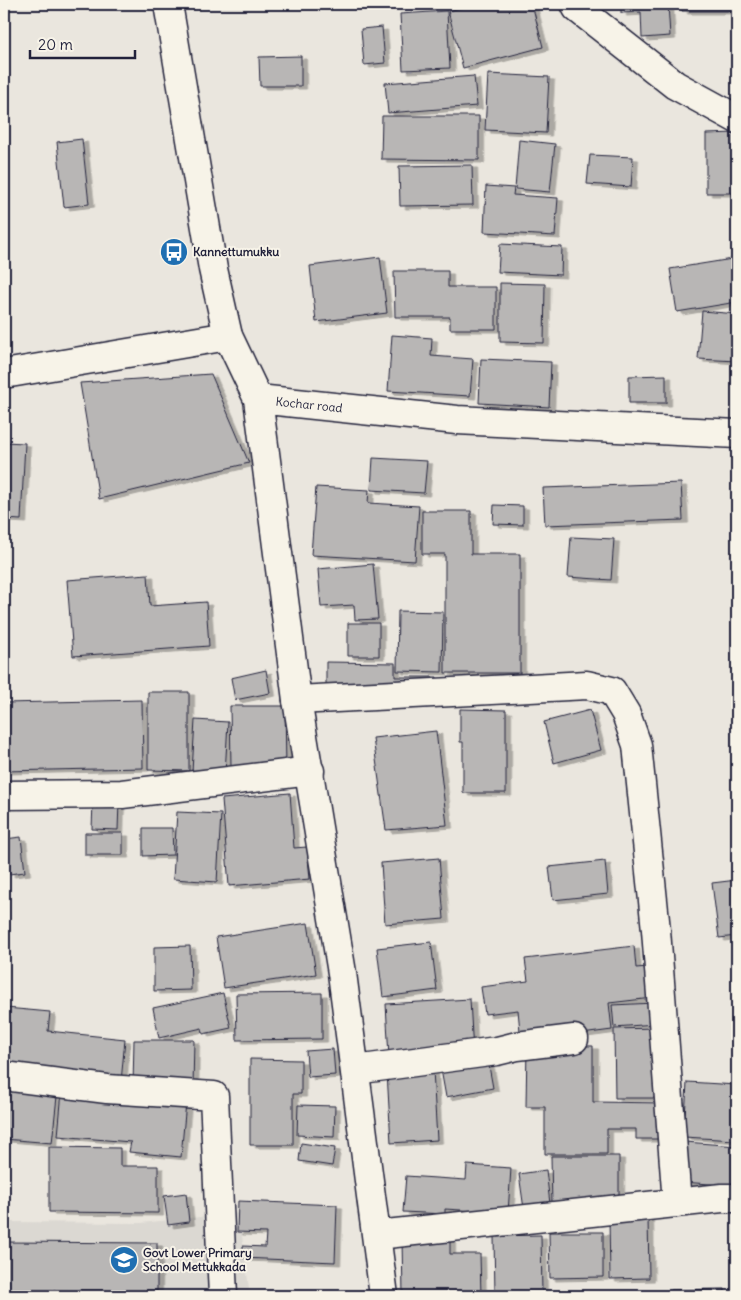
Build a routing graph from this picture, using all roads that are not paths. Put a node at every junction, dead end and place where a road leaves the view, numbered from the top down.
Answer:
1 (167, 4) edge
2 (575, 4) edge
3 (737, 119) edge
4 (228, 336) junction
5 (4, 374) edge
6 (258, 400) junction
7 (737, 434) edge
8 (297, 700) junction
9 (310, 771) junction
10 (4, 796) edge
11 (574, 1039) dead end
12 (356, 1070) junction
13 (4, 1076) edge
14 (737, 1198) edge
15 (677, 1203) junction
16 (377, 1236) junction
17 (223, 1296) edge
18 (384, 1296) edge

1 - 4 street, Kochar road
2 - 3 street
4 - 5 street
4 - 6 street, Kochar road
6 - 7 street, Kochar road
6 - 8 street
8 - 9 street
8 - 15 street
9 - 10 street
9 - 12 street
11 - 12 street
12 - 16 street
13 - 17 street
14 - 15 street
15 - 16 street
16 - 18 street

